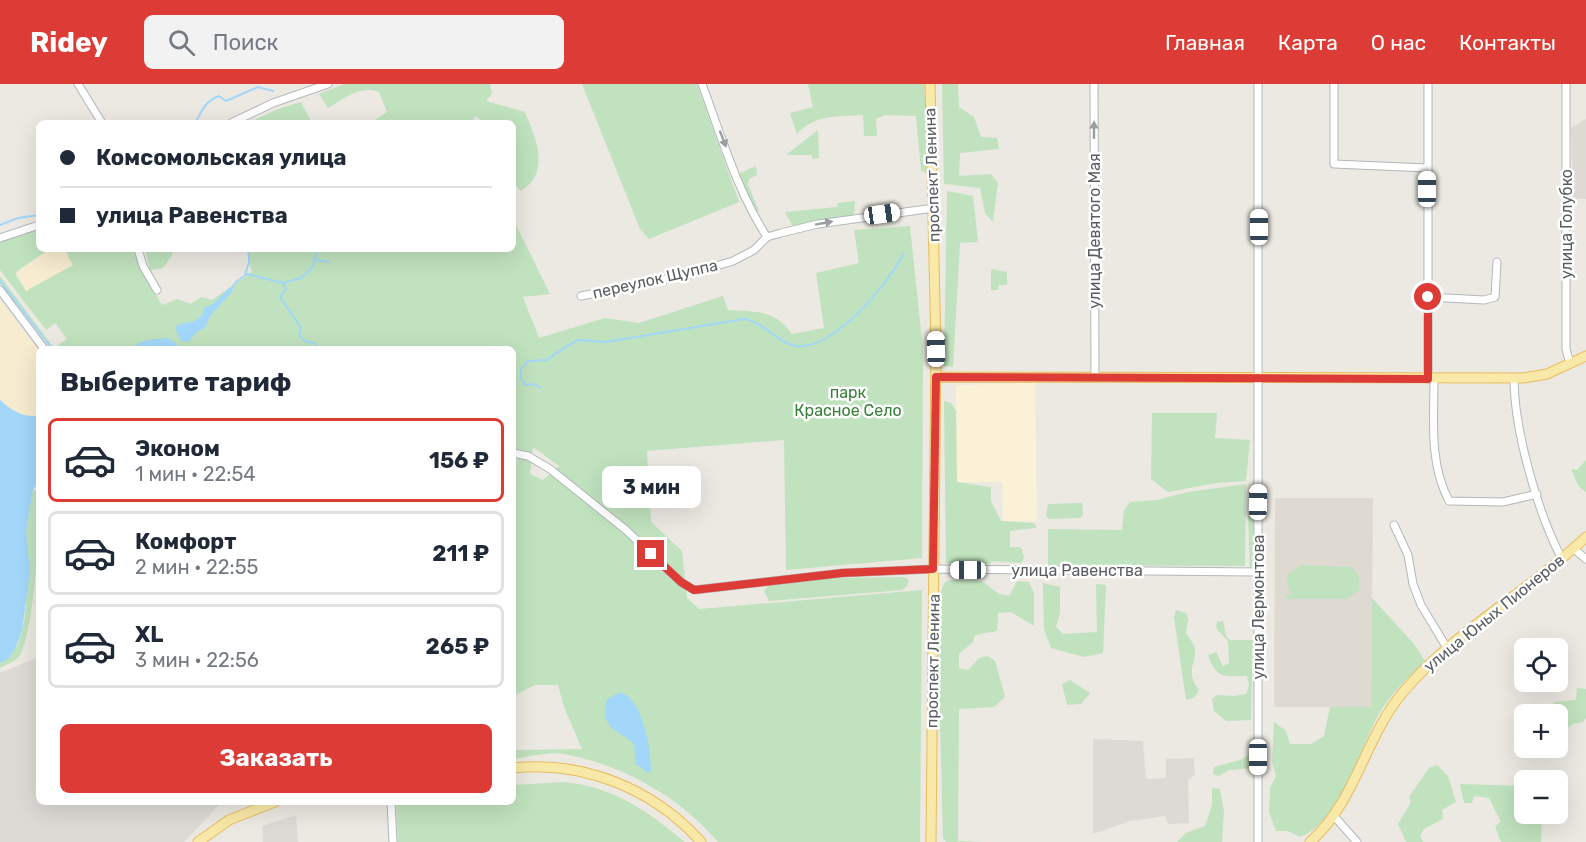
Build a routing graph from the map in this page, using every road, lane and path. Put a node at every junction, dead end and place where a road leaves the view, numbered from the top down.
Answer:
1 (78, 84) edge
2 (328, 84) edge
3 (702, 84) edge
4 (930, 84) edge
5 (1094, 84) edge
6 (1258, 84) edge
7 (1334, 84) edge
8 (1428, 84) edge
9 (1566, 84) edge
10 (100, 120) edge
11 (237, 120) edge
12 (1427, 168) junction
13 (934, 208) junction
14 (36, 226) edge
15 (0, 237) edge
16 (768, 237) junction
17 (139, 252) edge
18 (1497, 262) dead end
19 (0, 290) edge
20 (157, 290) dead end
21 (581, 296) dead end
22 (1428, 297) junction
23 (42, 346) edge
24 (1586, 356) edge
25 (1570, 364) junction
26 (936, 377) junction
27 (1095, 377) junction
28 (1260, 378) junction
29 (1514, 378) junction
30 (1431, 379) junction
31 (516, 454) edge
32 (1537, 494) junction
33 (1394, 525) dead end
34 (1586, 537) edge
35 (1574, 549) junction
36 (1586, 559) edge
37 (1562, 560) junction
38 (933, 569) junction
39 (1257, 572) junction
40 (1447, 648) junction
41 (516, 768) edge
42 (267, 805) edge
43 (391, 805) edge
44 (1334, 816) junction
45 (198, 842) edge
46 (393, 842) edge
47 (701, 842) edge
48 (931, 842) edge
49 (1258, 842) edge
50 (1310, 842) edge
51 (1357, 842) edge

1 - 10 street
2 - 11 street
3 -> 16 street
4 - 13 main road, проспект Ленина
27 -> 5 street, улица Девятого Мая
6 - 28 street, улица Лермонтова
7 - 12 street
8 - 12 street
9 - 25 street, улица Голубко
12 - 22 street
16 -> 13 street, переулок Щуппа
13 - 26 main road, проспект Ленина
14 - 15 street
16 - 21 street, переулок Щуппа
17 - 20 street
18 - 22 street
19 - 23 street
22 - 30 street
24 - 25 main road
25 - 29 main road
26 - 27 main road
26 - 38 main road, проспект Ленина
27 - 28 main road
28 - 30 main road
28 - 39 street, улица Лермонтова
29 - 30 main road
29 - 32 street
30 - 32 street
31 - 38 street, улица Равенства
32 - 37 street
33 - 40 street
34 - 35 main road, улица Юных Пионеров
35 - 36 street
35 - 37 main road, улица Юных Пионеров
37 - 40 main road, улица Юных Пионеров
38 - 39 street, улица Равенства
38 - 48 main road, проспект Ленина
39 - 49 street, улица Лермонтова
40 - 44 main road, улица Юных Пионеров
41 - 47 main road
42 - 45 main road
43 - 46 street
44 - 50 main road, улица Юных Пионеров
44 - 51 street

